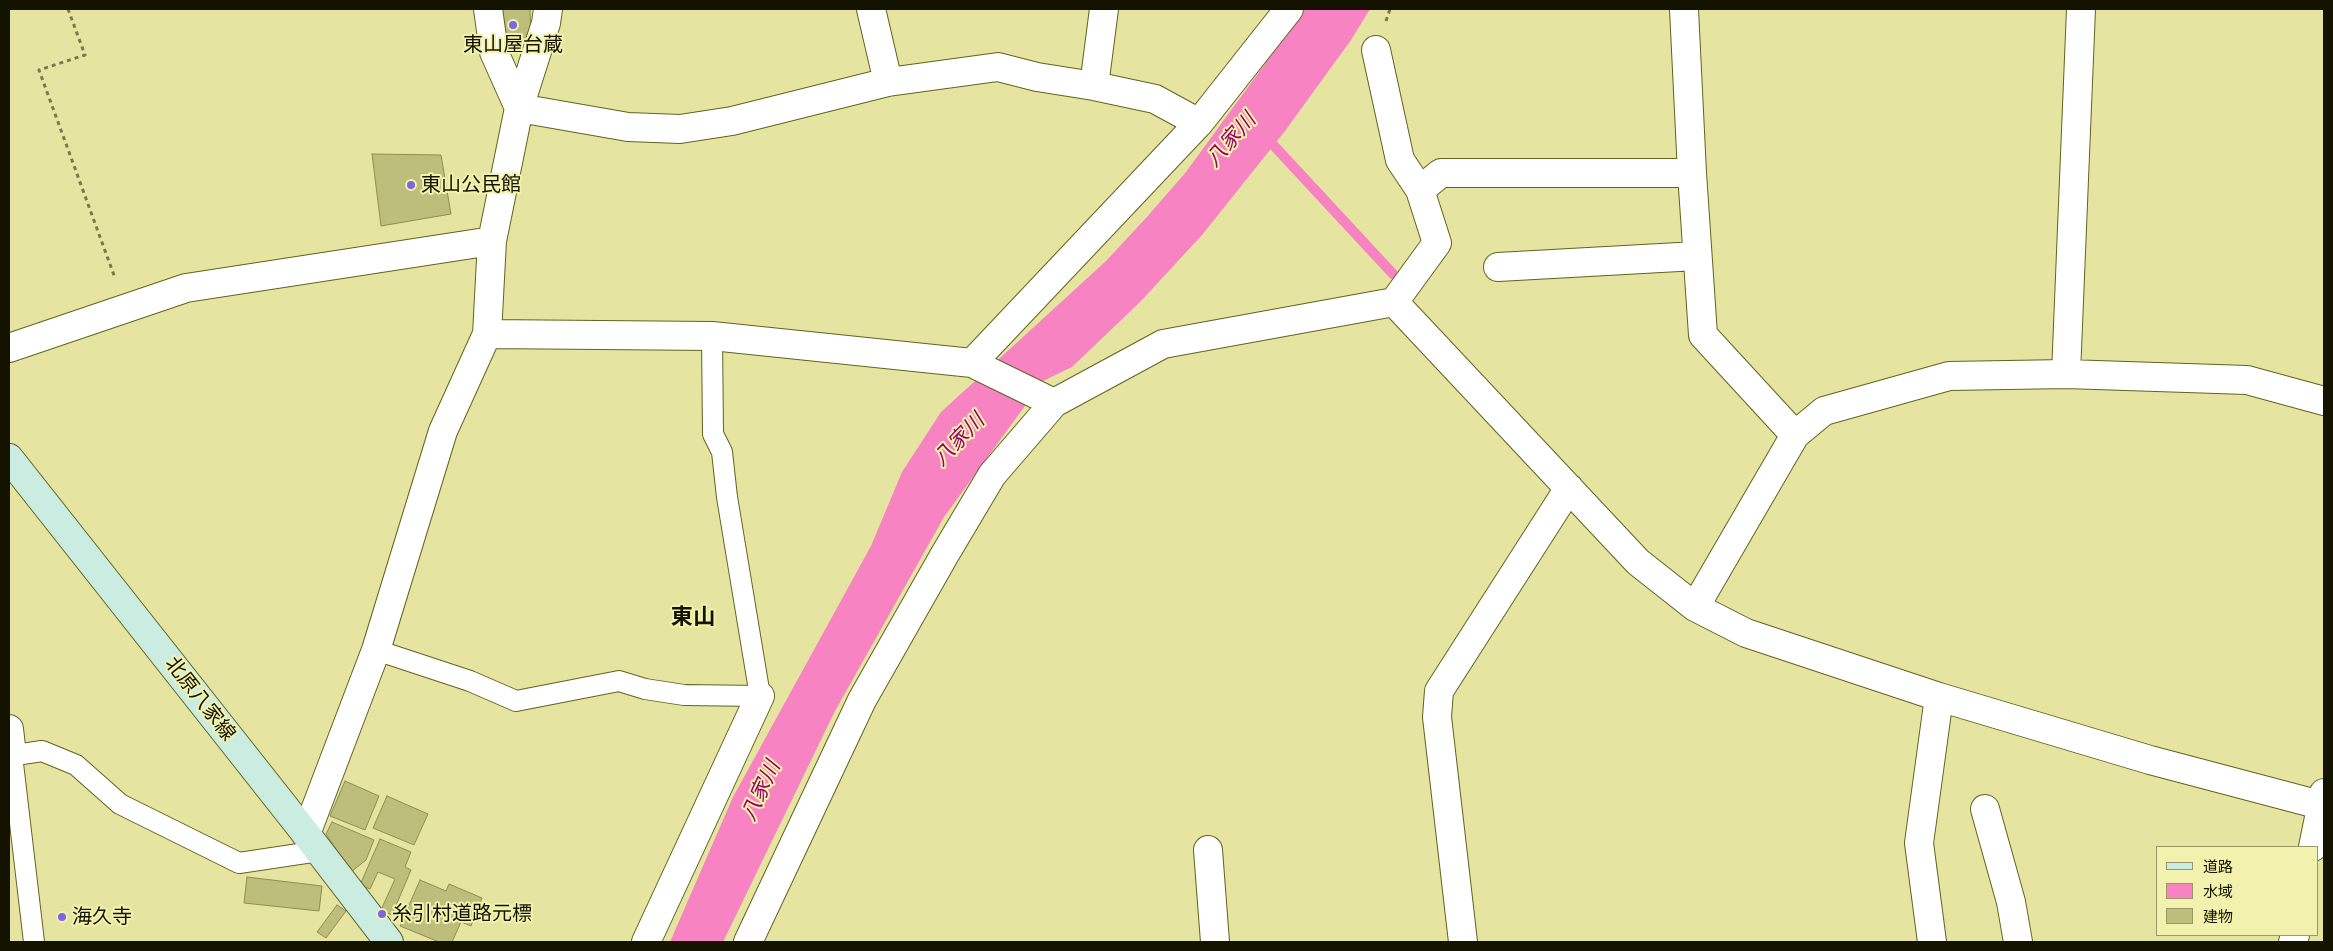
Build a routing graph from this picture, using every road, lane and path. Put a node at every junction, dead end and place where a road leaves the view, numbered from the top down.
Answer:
1 (68, 9) edge
2 (488, 9) edge
3 (548, 9) edge
4 (871, 9) edge
5 (1104, 9) edge
6 (1289, 9) edge
7 (1684, 9) edge
8 (2081, 9) edge
9 (1376, 50) dead end
10 (888, 82) junction
11 (1094, 86) junction
12 (519, 108) junction
13 (1199, 123) junction
14 (1692, 173) junction
15 (1420, 190) junction
16 (492, 241) junction
17 (1698, 256) junction
18 (1498, 268) dead end
19 (1394, 302) junction
20 (127, 308) junction
21 (487, 334) junction
22 (712, 336) junction
23 (9, 348) edge
24 (972, 363) junction
25 (2066, 374) junction
26 (2324, 402) edge
27 (1054, 403) junction
28 (1795, 434) junction
29 (9, 458) edge
30 (1569, 488) junction
31 (1695, 607) junction
32 (376, 650) junction
33 (760, 696) junction
34 (1939, 697) junction
35 (9, 729) edge
36 (10, 756) edge
37 (2323, 801) edge
38 (1985, 809) dead end
39 (312, 842) junction
40 (2313, 846) edge
41 (1208, 850) dead end
42 (34, 942) edge
43 (389, 942) edge
44 (646, 942) edge
45 (748, 942) edge
46 (1215, 942) edge
47 (1463, 942) edge
48 (1932, 942) edge
49 (2018, 942) edge

1 - 20 path
2 - 12 street
3 - 12 street
4 - 10 street
5 - 11 street
6 - 13 street
7 - 14 street
8 - 25 street
9 - 15 street
10 - 11 street
10 - 12 street
11 - 13 street
12 - 16 street
13 - 24 street
14 - 15 street
14 - 17 street
15 - 19 street
16 - 20 street
16 - 21 street
17 - 18 street
17 - 28 street
19 - 27 street
19 - 30 street
20 - 23 street
21 - 22 street
21 - 32 street
22 - 24 street
22 - 33 lane
24 - 27 street
25 - 26 street
25 - 28 street
27 - 45 street
28 - 31 street
29 - 39 main road, 北原八家線
30 - 31 street
30 - 47 street
31 - 34 street
32 - 33 lane
32 - 39 street
33 - 44 street
34 - 37 street
34 - 48 street
35 - 36 street
36 - 39 lane
36 - 42 lane
37 - 40 street
38 - 49 street
39 - 43 main road, 北原八家線
41 - 46 street

